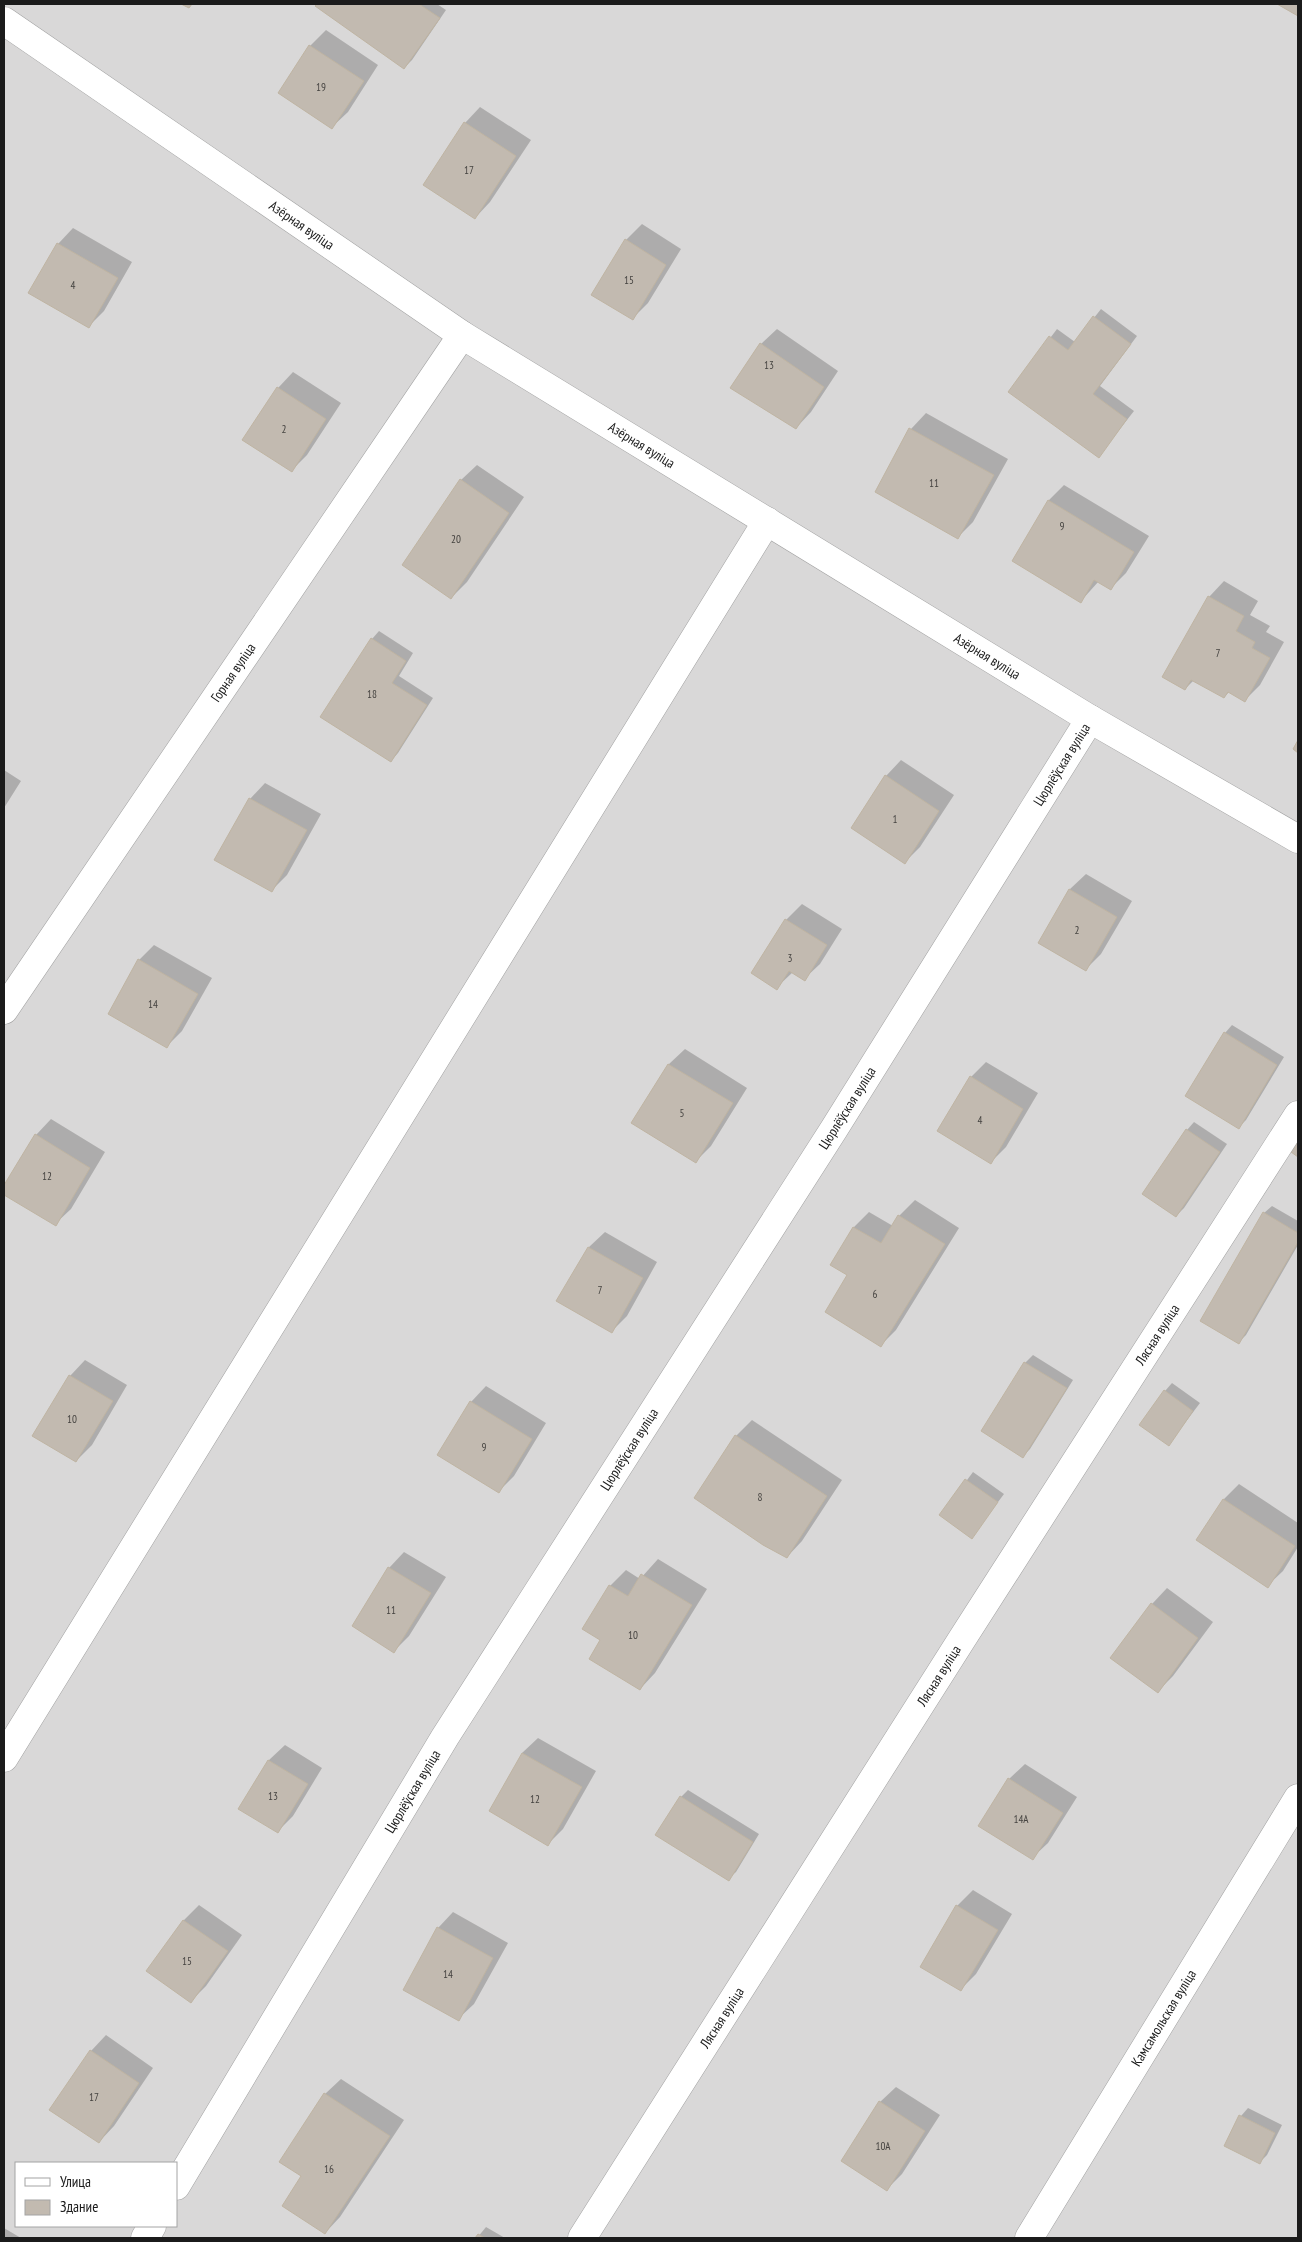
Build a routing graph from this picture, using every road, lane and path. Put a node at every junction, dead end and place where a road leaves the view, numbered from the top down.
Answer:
1 (4, 21) edge
2 (462, 335) junction
3 (767, 520) junction
4 (1090, 719) junction
5 (1298, 839) edge
6 (4, 1010) edge
7 (1298, 1115) edge
8 (4, 1758) edge
9 (1298, 1798) edge
10 (178, 2183) edge
11 (151, 2227) edge
12 (145, 2238) edge
13 (582, 2238) edge
14 (1028, 2238) edge

1 - 2 street, Азёрная вуліца
2 - 3 street, Азёрная вуліца
2 - 6 street, Горная вуліца
3 - 4 street, Азёрная вуліца
3 - 8 street
4 - 5 street, Азёрная вуліца
4 - 10 street, Цюрлёўская вуліца
7 - 13 street, Лясная вуліца
9 - 14 street, Камсамольская вуліца
11 - 12 street

